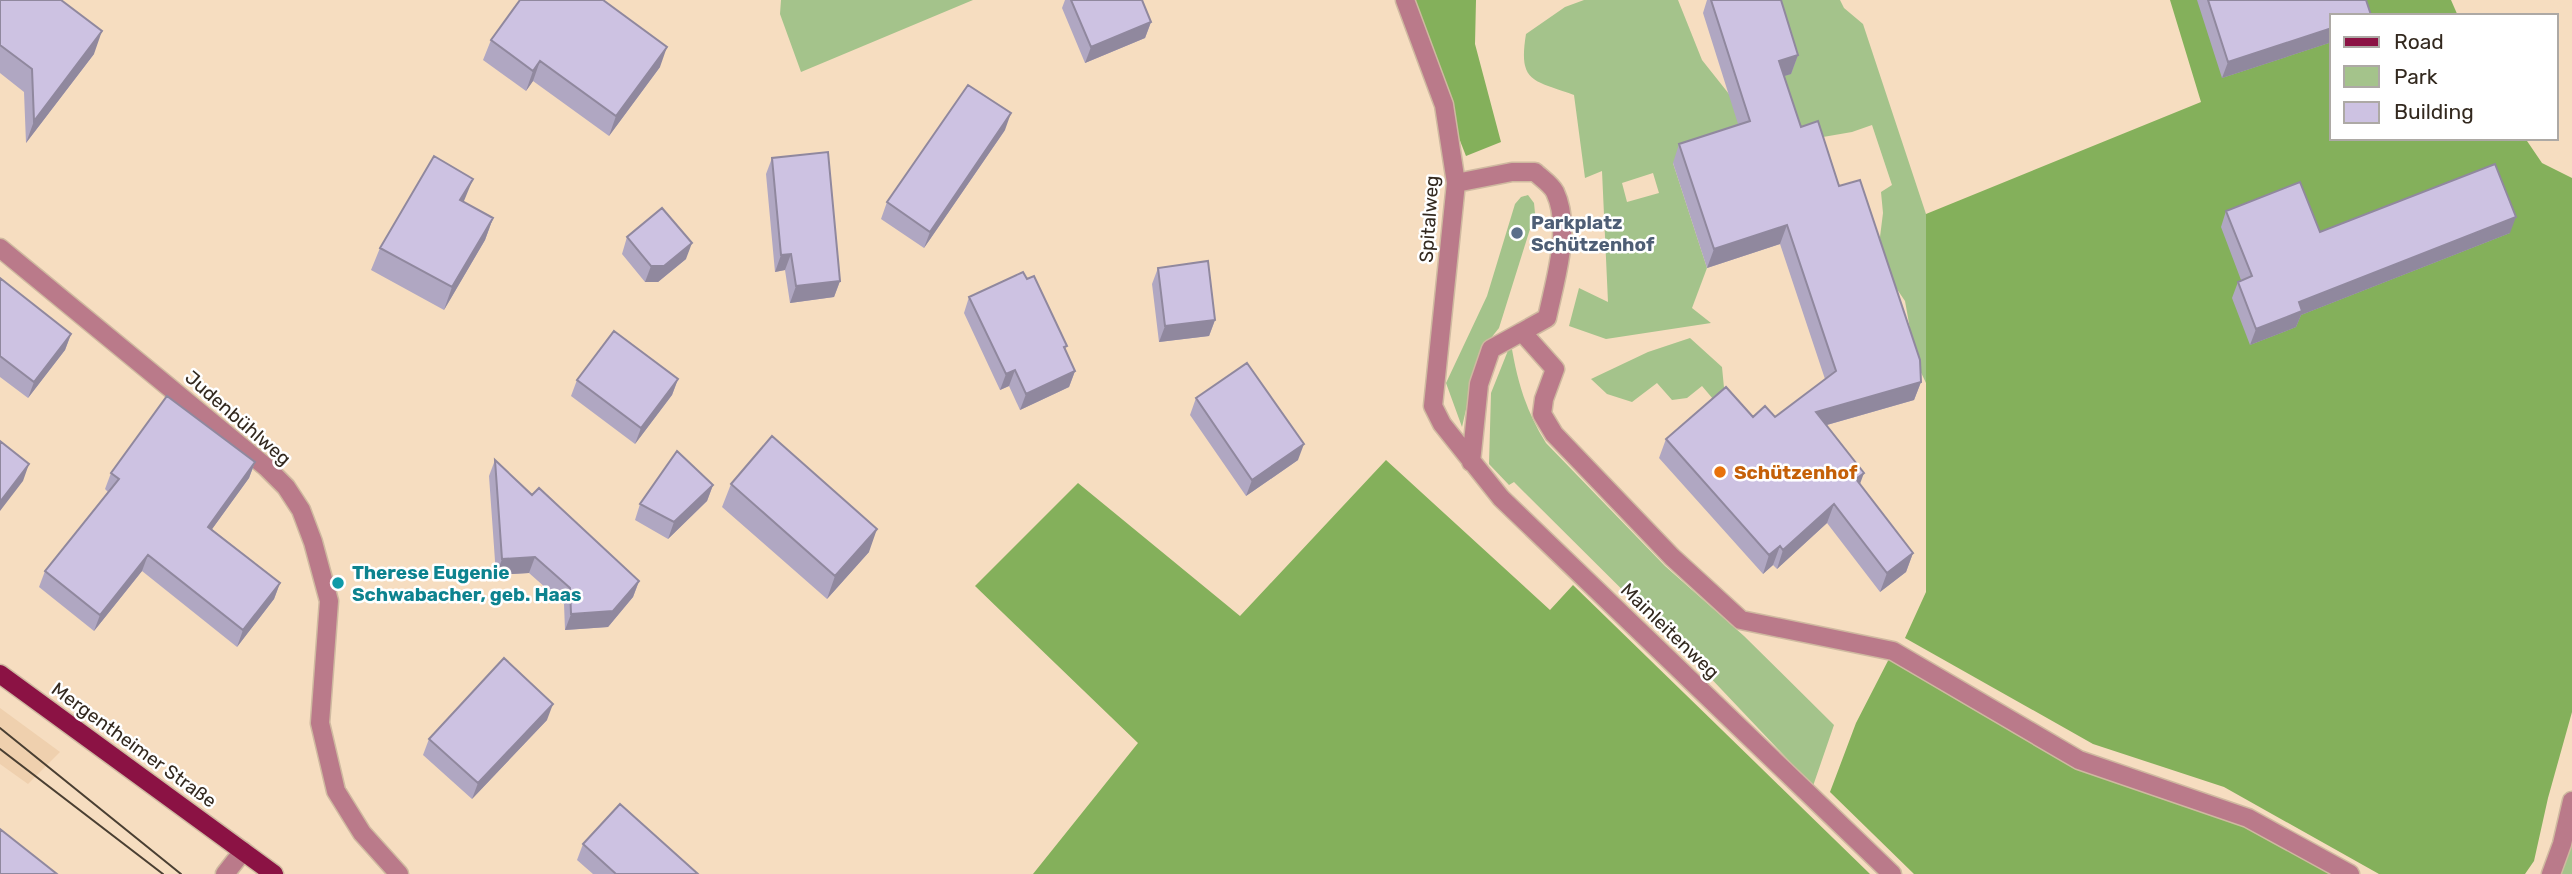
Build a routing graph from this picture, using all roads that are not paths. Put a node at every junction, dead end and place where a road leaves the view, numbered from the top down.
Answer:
1 (1405, 0) edge
2 (1456, 183) junction
3 (0, 248) edge
4 (1522, 332) junction
5 (1433, 406) joint
6 (1471, 462) junction
7 (0, 674) edge
8 (2572, 800) edge
9 (243, 850) junction
10 (225, 874) edge
11 (274, 874) edge
12 (399, 874) edge
13 (1892, 874) edge
14 (2350, 874) edge
15 (2550, 874) edge

1 - 2 street, Spitalweg
2 - 4 street
2 - 5 street, Spitalweg
3 - 12 street, Judenbühlweg
4 - 6 street
4 - 14 street
5 - 6 street, Mainleitenweg
6 - 13 street, Mainleitenweg
7 - 9 main road, Mergentheimer Straße
8 - 15 street
9 - 10 street
9 - 11 main road, Mergentheimer Straße

